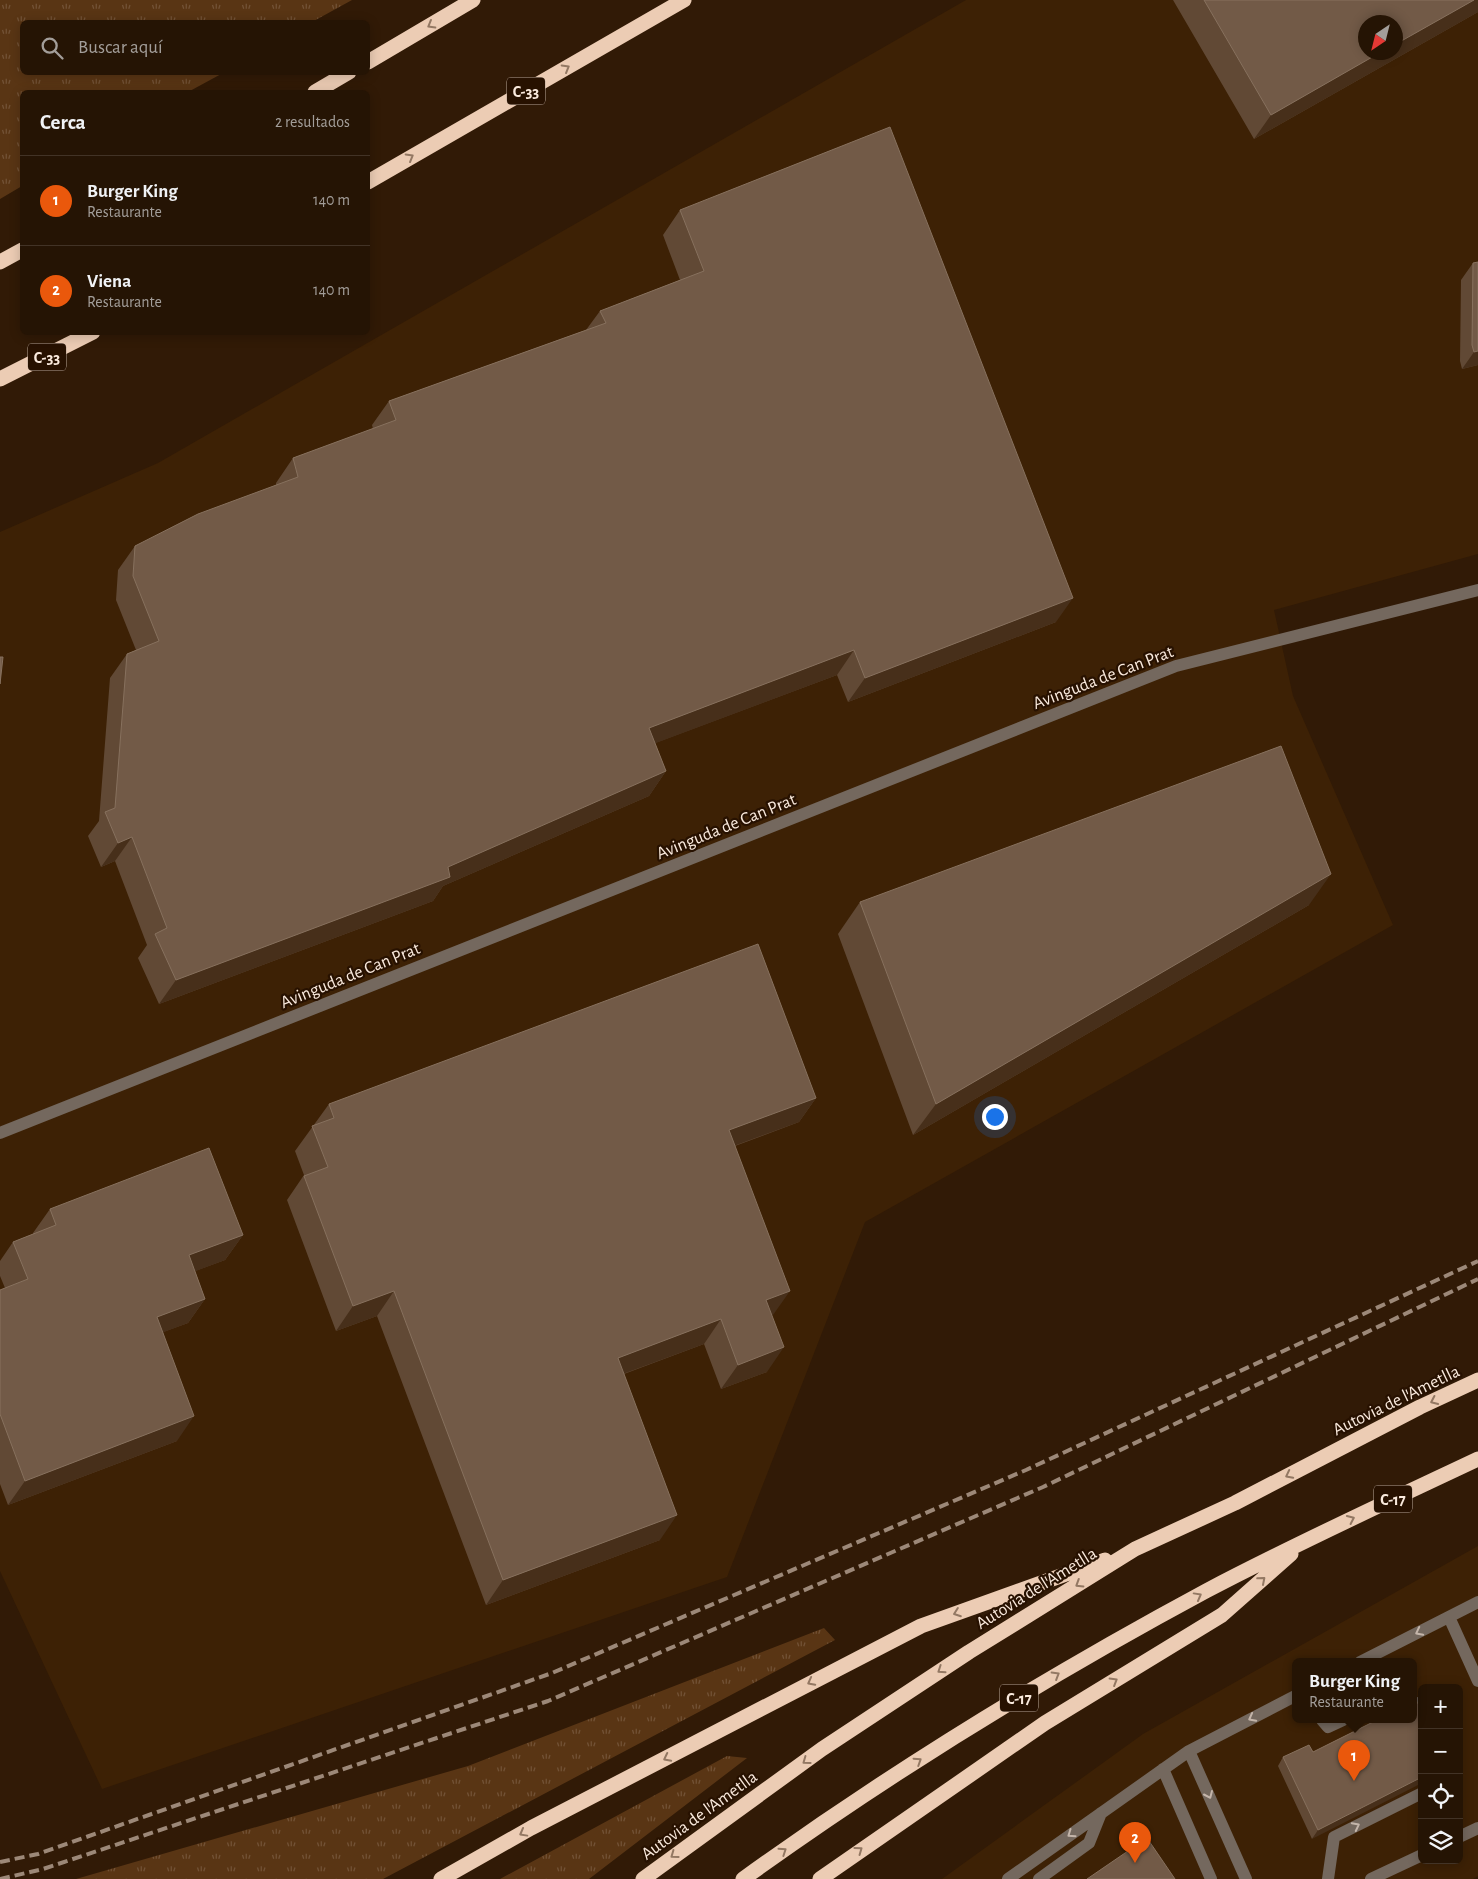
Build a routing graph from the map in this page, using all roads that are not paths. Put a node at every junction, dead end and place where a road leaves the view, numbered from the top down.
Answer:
1 (473, 0) edge
2 (684, 0) edge
3 (370, 61) edge
4 (344, 75) edge
5 (318, 90) edge
6 (370, 181) edge
7 (20, 251) edge
8 (0, 262) edge
9 (86, 335) edge
10 (0, 379) edge
11 (1478, 590) edge
12 (0, 1133) edge
13 (1478, 1380) edge
14 (1478, 1459) edge
15 (1307, 1540) junction
16 (1135, 1549) junction
17 (1478, 1602) edge
18 (1449, 1616) junction
19 (1368, 1658) edge
20 (1478, 1680) edge
21 (1292, 1698) edge
22 (1325, 1723) edge
23 (1337, 1723) edge
24 (1189, 1751) junction
25 (1163, 1770) junction
26 (1418, 1795) edge
27 (1101, 1813) junction
28 (1478, 1828) edge
29 (1463, 1835) edge
30 (1418, 1857) edge
31 (441, 1879) edge
32 (643, 1879) edge
33 (743, 1879) edge
34 (820, 1879) edge
35 (1008, 1879) edge
36 (1039, 1879) edge
37 (1211, 1879) edge
38 (1246, 1879) edge
39 (1328, 1879) edge
40 (1371, 1879) edge

1 -> 3 highway
6 -> 2 highway, C-33
4 - 5 highway
7 - 8 highway
9 - 10 highway, C-33
11 - 12 street, Avinguda de Can Prat
13 -> 16 highway, Autovia de l'Ametlla
15 -> 14 highway, C-17
33 -> 15 highway, C-17
34 -> 15 highway
16 -> 31 highway
16 -> 32 highway, Autovia de l'Ametlla
17 - 18 street
18 -> 19 street
18 - 20 street
21 -> 24 street
22 - 23 street
24 - 25 street
24 -> 38 street
25 - 27 street
25 - 37 street
39 -> 26 street
27 -> 35 street
27 - 36 street
28 - 29 street
30 - 40 street

